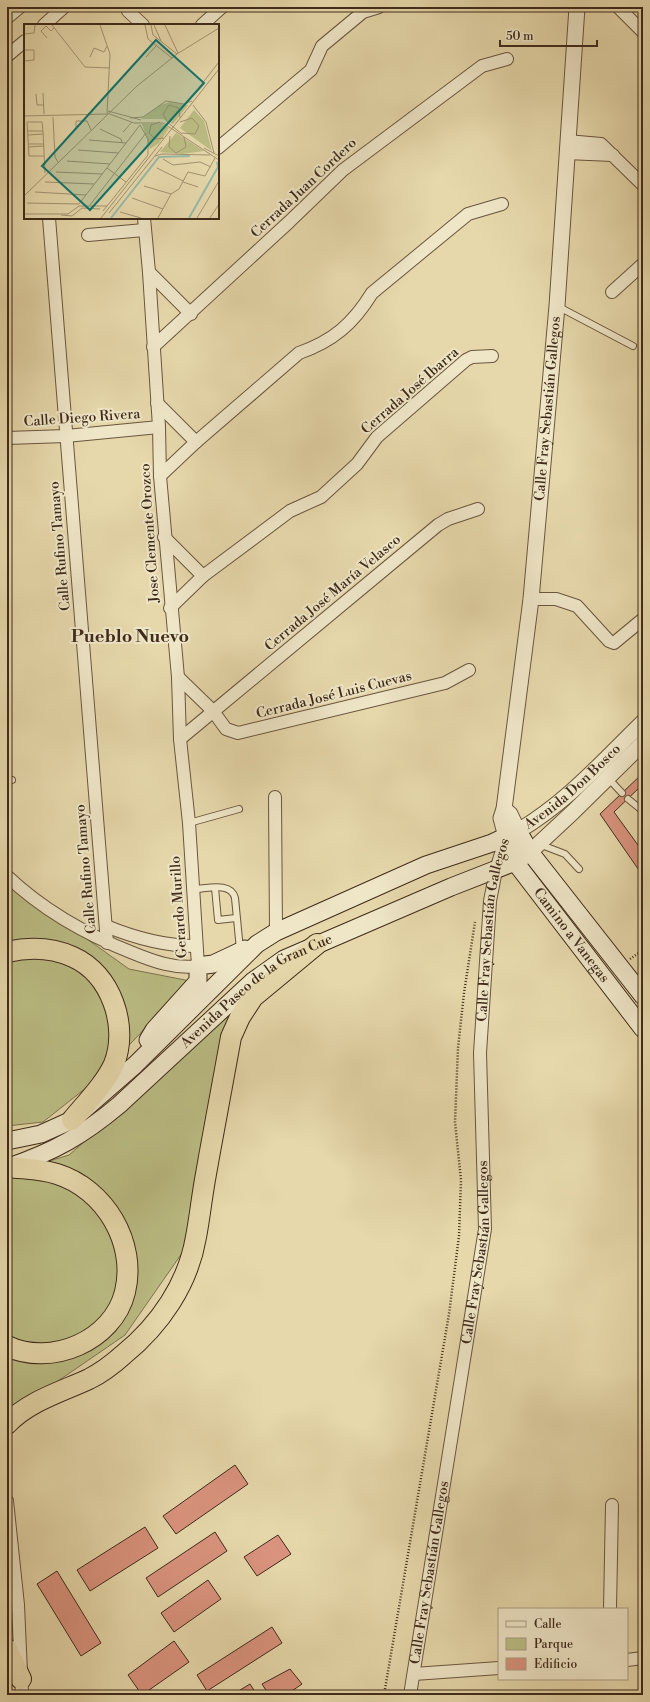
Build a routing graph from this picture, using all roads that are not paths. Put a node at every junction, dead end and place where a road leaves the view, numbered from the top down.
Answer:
1 (20, 7) edge
2 (64, 7) edge
3 (222, 7) edge
4 (379, 7) edge
5 (577, 7) edge
6 (618, 7) edge
7 (128, 9) edge
8 (7, 18) edge
9 (45, 24) edge
10 (130, 24) edge
11 (142, 24) edge
12 (203, 24) edge
13 (643, 32) edge
14 (24, 42) edge
15 (7, 56) edge
16 (507, 59) dead end
17 (219, 147) edge
18 (566, 147) junction
19 (643, 185) edge
20 (502, 204) dead end
21 (49, 219) edge
22 (144, 224) edge
23 (88, 235) dead end
24 (643, 264) edge
25 (149, 272) junction
26 (612, 292) dead end
27 (557, 306) junction
28 (191, 314) junction
29 (633, 346) dead end
30 (153, 347) junction
31 (492, 356) dead end
32 (157, 403) junction
33 (159, 427) junction
34 (66, 436) junction
35 (7, 438) edge
36 (196, 442) junction
37 (160, 476) junction
38 (478, 509) dead end
39 (164, 537) junction
40 (203, 576) junction
41 (531, 599) junction
42 (170, 608) junction
43 (643, 619) edge
44 (468, 670) dead end
45 (178, 677) junction
46 (213, 711) junction
47 (643, 722) edge
48 (180, 739) junction
49 (643, 743) edge
50 (603, 772) junction
51 (622, 793) dead end
52 (275, 798) dead end
53 (628, 799) dead end
54 (239, 809) dead end
55 (641, 810) edge
56 (643, 816) edge
57 (189, 824) junction
58 (512, 834) junction
59 (189, 846) joint
60 (534, 847) junction
61 (449, 858) junction
62 (515, 862) junction
63 (579, 869) dead end
64 (496, 870) junction
65 (7, 876) edge
66 (451, 887) junction
67 (215, 888) junction
68 (193, 889) junction
69 (236, 918) junction
70 (106, 926) junction
71 (276, 932) junction
72 (107, 943) junction
73 (257, 944) junction
74 (317, 944) junction
75 (196, 946) junction
76 (240, 951) junction
77 (7, 952) edge
78 (198, 966) junction
79 (643, 996) edge
80 (643, 1030) edge
81 (135, 1065) junction
82 (72, 1120) junction
83 (7, 1141) edge
84 (8, 1167) edge
85 (7, 1346) edge
86 (7, 1424) edge
87 (7, 1501) edge
88 (612, 1505) dead end
89 (610, 1608) edge
90 (7, 1649) edge
91 (643, 1658) edge
92 (628, 1660) edge
93 (498, 1668) edge
94 (414, 1674) junction
95 (21, 1687) edge
96 (410, 1695) edge

1 - 8 street
2 - 9 street
3 - 12 street
4 - 17 street
5 - 18 street, Calle Fray Sebastián Gallegos
6 - 13 street
7 - 10 street
7 - 11 street
14 - 15 street
16 - 28 street, Cerrada Juan Cordero
18 - 19 street
18 - 27 street, Calle Fray Sebastián Gallegos
20 - 36 street
21 - 34 street, Calle Rufino Tamayo
22 - 23 street
22 - 25 street, Jose Clemente Orozco
24 - 26 street
25 - 28 street
25 - 30 street, Jose Clemente Orozco
27 - 29 lane
27 - 41 street, Calle Fray Sebastián Gallegos
28 - 30 street, Cerrada Juan Cordero
30 - 32 street, Jose Clemente Orozco
31 - 40 street, Cerrada José Ibarra
32 - 33 street, Jose Clemente Orozco
32 - 36 street
33 - 34 street, Calle Diego Rivera
33 - 37 street, Jose Clemente Orozco
34 - 35 street, Calle Diego Rivera
34 - 70 street, Calle Rufino Tamayo
36 - 37 street
37 - 39 street, Jose Clemente Orozco
38 - 46 street, Cerrada José María Velasco
39 - 40 street
39 - 42 street, Jose Clemente Orozco
40 - 42 street, Cerrada José Ibarra
41 - 43 street
41 - 58 street, Calle Fray Sebastián Gallegos
42 - 45 street, Jose Clemente Orozco
44 - 46 street, Cerrada José Luis Cuevas
45 - 46 street
45 - 48 street, Jose Clemente Orozco
46 - 48 street, Cerrada José María Velasco
47 - 50 street, Avenida Don Bosco
48 - 57 street, Jose Clemente Orozco
49 - 50 street, Avenida Don Bosco
50 - 51 lane
50 - 58 street, Avenida Don Bosco
50 - 60 street, Avenida Don Bosco
52 - 71 street
53 - 55 lane
54 - 57 lane
55 - 56 lane
57 - 59 street, Jose Clemente Orozco
58 - 60 main road, Camino a Vanegas
58 - 61 main road, Avenida Paseo de la Gran Cue
58 - 62 main road, Camino a Vanegas
58 - 64 street, Calle Fray Sebastián Gallegos
59 - 68 street, Gerardo Murillo
60 - 62 main road, Avenida Paseo de la Gran Cue
60 - 63 lane
60 - 79 main road, Camino a Vanegas
61 - 66 main road
61 - 71 main road, Avenida Paseo de la Gran Cue
62 - 64 main road, Avenida Paseo de la Gran Cue
62 - 80 main road, Camino a Vanegas
64 - 66 main road, Avenida Paseo de la Gran Cue
64 - 94 street, Calle Fray Sebastián Gallegos
65 - 72 street
66 - 74 main road, Avenida Paseo de la Gran Cue
67 - 68 lane
67 - 69 lane
67 - 69 lane
68 - 75 street, Gerardo Murillo
69 - 76 lane
70 - 72 street, Calle Rufino Tamayo
70 - 75 street
71 - 73 main road, Avenida Paseo de la Gran Cue
72 - 78 street
73 - 76 main road
73 - 81 main road, Avenida Paseo de la Gran Cue
74 - 84 main road, Avenida Paseo de la Gran Cue
74 - 86 highway
75 - 78 street, Gerardo Murillo
76 - 78 main road
77 - 82 highway
78 - 81 main road
81 - 82 main road, Avenida Paseo de la Gran Cue
82 - 83 main road, Avenida Paseo de la Gran Cue
84 - 85 highway
87 - 95 street
88 - 89 street
90 - 95 highway
91 - 92 street
93 - 94 street
94 - 96 street, Calle Fray Sebastián Gallegos

